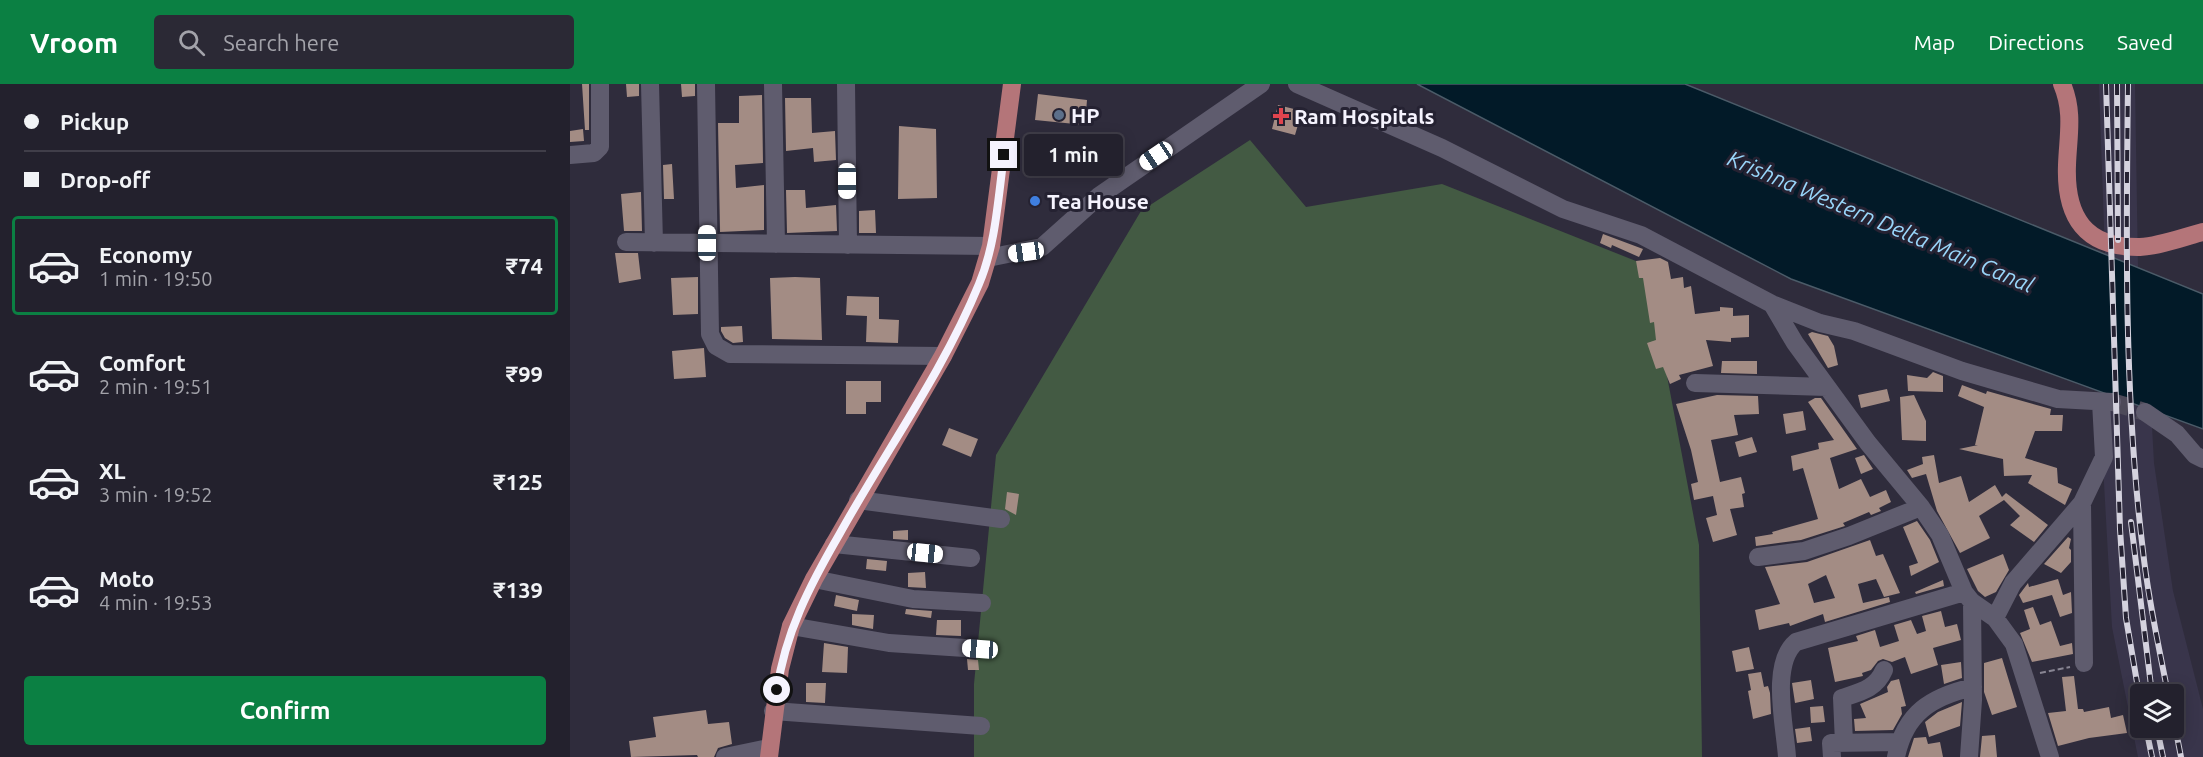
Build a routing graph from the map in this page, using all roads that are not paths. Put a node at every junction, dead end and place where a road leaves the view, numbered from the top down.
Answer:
1 (600, 84) edge
2 (650, 84) edge
3 (706, 84) edge
4 (773, 84) edge
5 (846, 84) edge
6 (1012, 84) edge
7 (1262, 84) edge
8 (1297, 84) edge
9 (2062, 84) edge
10 (570, 155) edge
11 (2203, 232) edge
12 (626, 242) dead end
13 (654, 243) junction
14 (707, 243) junction
15 (776, 244) junction
16 (848, 245) junction
17 (989, 252) junction
18 (1772, 304) junction
19 (943, 357) junction
20 (1695, 383) dead end
21 (1827, 387) junction
22 (2145, 412) tunnel mouth
23 (2203, 459) edge
24 (858, 500) junction
25 (2082, 503) junction
26 (1921, 507) junction
27 (1001, 519) dead end
28 (834, 544) junction
29 (1758, 556) dead end
30 (971, 558) dead end
31 (814, 579) junction
32 (1968, 597) junction
33 (982, 603) dead end
34 (1995, 618) junction
35 (791, 626) junction
36 (980, 649) dead end
37 (2084, 663) road end
38 (1884, 670) dead end
39 (1973, 687) junction
40 (773, 711) junction
41 (981, 726) dead end
42 (1838, 750) edge
43 (1897, 750) edge
44 (769, 753) edge
45 (725, 757) edge
46 (1787, 757) edge
47 (1969, 757) edge
48 (2050, 757) edge

1 - 10 street
2 - 13 street
3 - 14 street
4 - 15 street
5 - 16 street
6 - 17 main road
7 - 17 street
8 - 18 street
9 - 11 main road
12 - 13 street
13 - 14 street
14 - 15 street
14 - 19 street
15 - 16 street
16 - 17 street
17 - 19 main road
18 - 21 street
18 - 25 street
19 - 24 main road
20 - 21 street
21 - 26 street
22 - 23 street
24 - 27 street
24 - 28 main road
25 - 34 street
25 - 37 street
26 - 29 street
26 - 32 street
28 - 30 street
28 - 31 main road
31 - 33 street
31 - 35 main road
32 - 34 street
32 - 39 street
32 - 46 street
34 - 48 street
35 - 36 street
35 - 40 main road
38 - 42 street
39 - 43 street
39 - 47 street
40 - 41 street
40 - 44 main road
42 - 43 street
44 - 45 street

